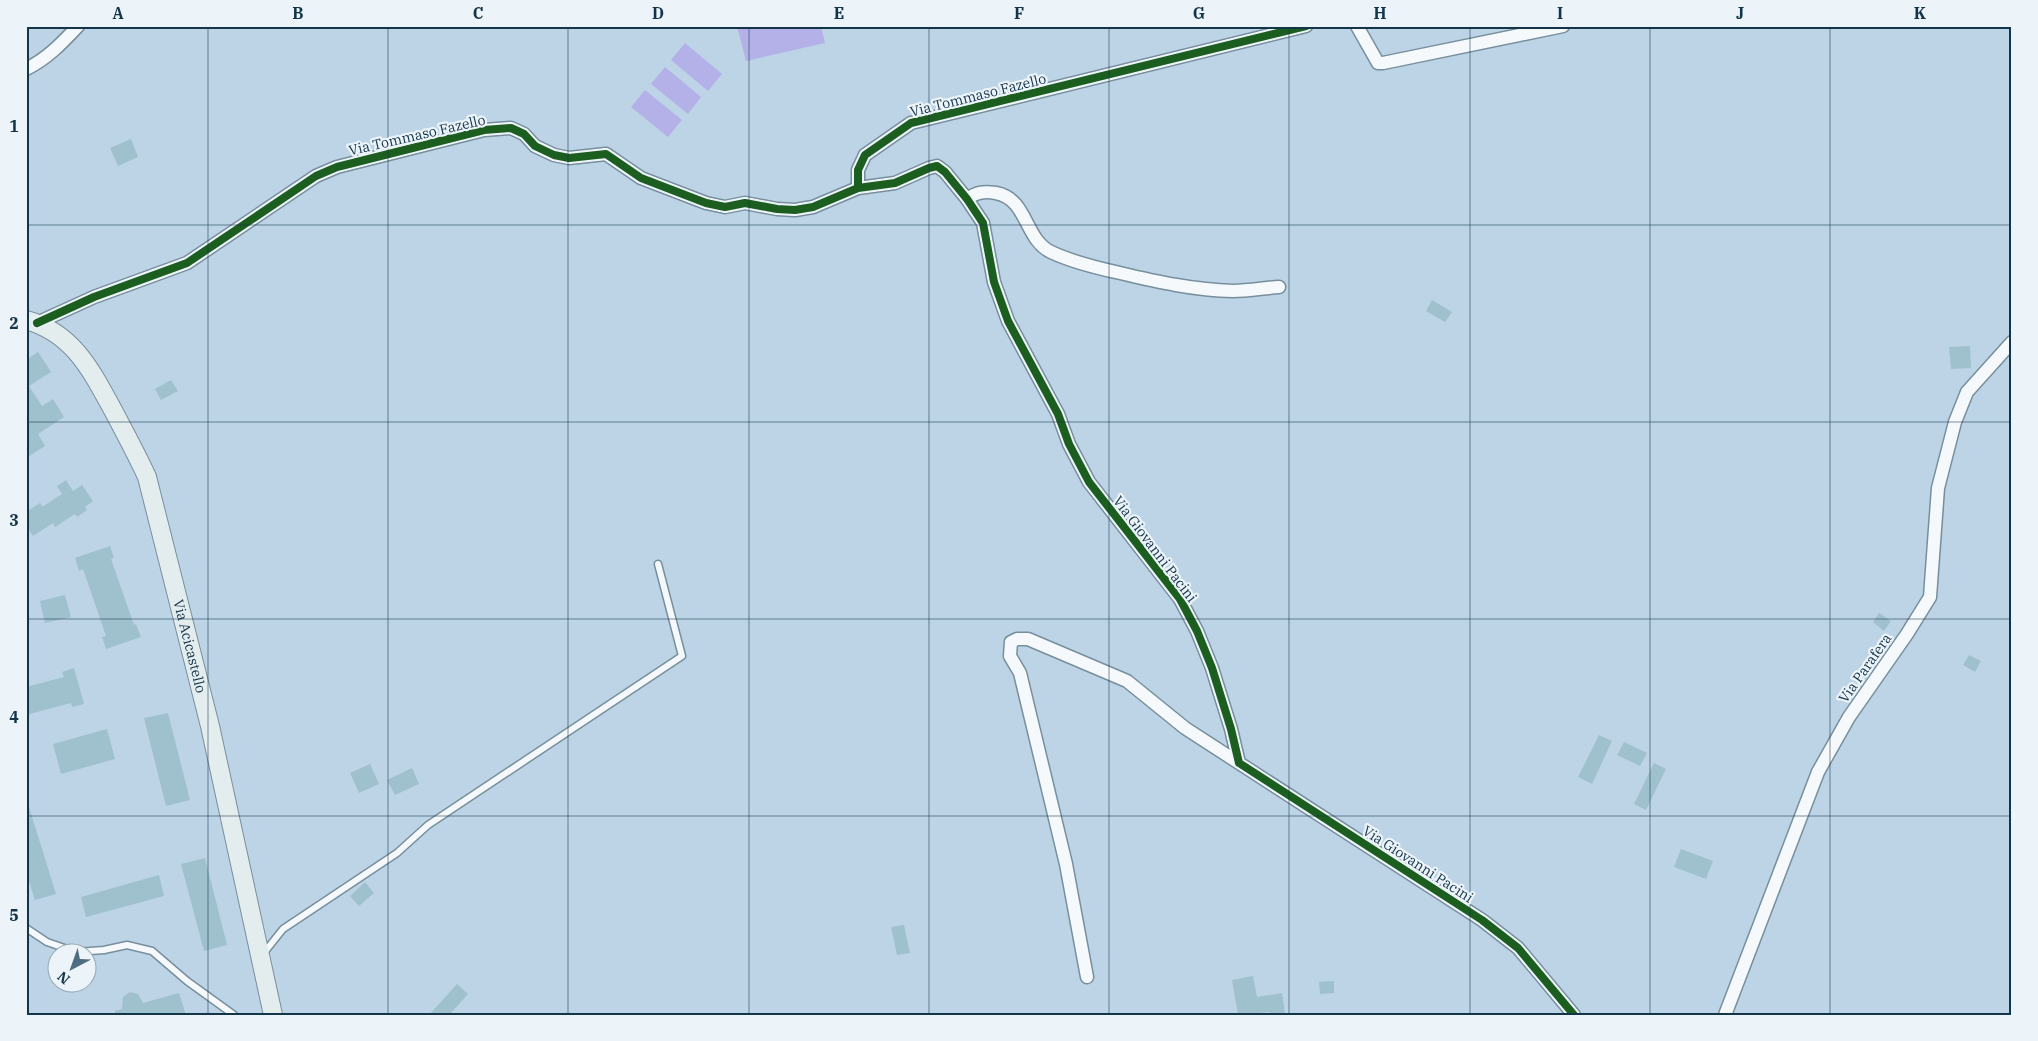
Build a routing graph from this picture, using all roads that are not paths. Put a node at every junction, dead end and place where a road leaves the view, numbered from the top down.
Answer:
1 (78, 26) edge
2 (1306, 26) edge
3 (1357, 26) edge
4 (1562, 26) edge
5 (26, 69) edge
6 (858, 188) junction
7 (967, 199) junction
8 (1279, 287) dead end
9 (32, 322) edge
10 (2012, 342) edge
11 (658, 564) dead end
12 (1239, 763) junction
13 (26, 928) edge
14 (260, 956) junction
15 (1087, 977) dead end
16 (234, 1015) edge
17 (273, 1015) edge
18 (1574, 1015) edge
19 (1724, 1015) edge

1 - 5 street
2 - 6 street, Via Tommaso Fazello
3 - 4 street
6 - 7 street, Via Giovanni Pacini
6 - 9 street, Via Tommaso Fazello
7 - 8 street
7 - 12 street, Via Giovanni Pacini
9 - 14 main road, Via Acicastello
10 - 19 street, Via Parafera
11 - 14 lane
12 - 15 street
12 - 18 street, Via Giovanni Pacini
13 - 16 lane
14 - 17 main road, Via Acicastello

